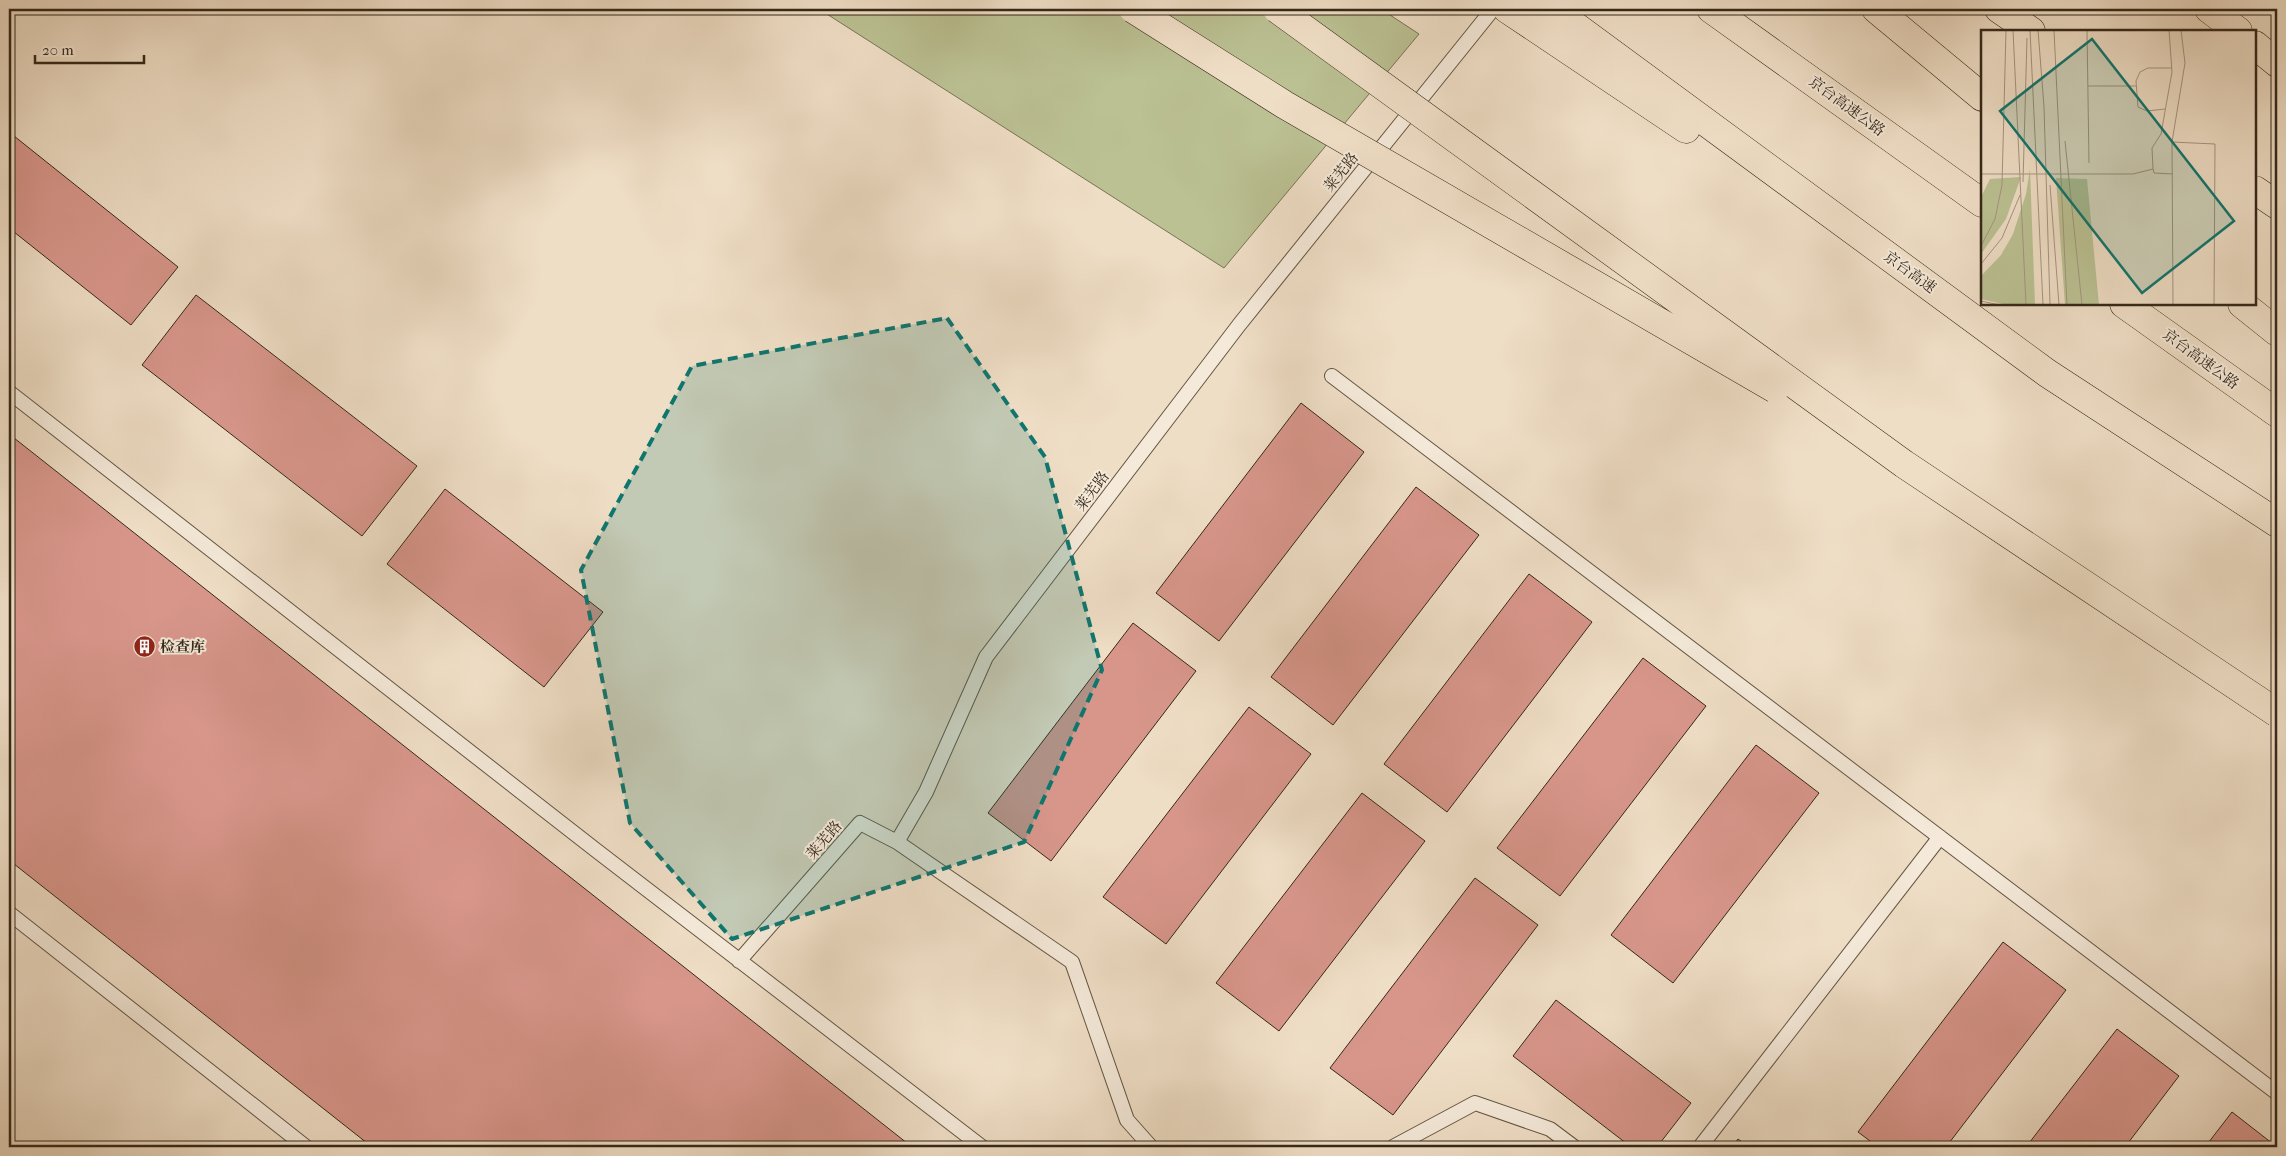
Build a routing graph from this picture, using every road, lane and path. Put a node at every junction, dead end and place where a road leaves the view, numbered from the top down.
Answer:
1 (1133, 9) edge
2 (1277, 9) edge
3 (1493, 9) edge
4 (1507, 9) edge
5 (1552, 9) edge
6 (1711, 9) edge
7 (1876, 9) edge
8 (1999, 9) edge
9 (2209, 9) edge
10 (2030, 30) edge
11 (2237, 30) edge
12 (2256, 46) edge
13 (2277, 63) edge
14 (1981, 96) edge
15 (2256, 191) edge
16 (1981, 202) edge
17 (2277, 206) edge
18 (2125, 305) edge
19 (2243, 305) edge
20 (2277, 332) edge
21 (2047, 373) junction
22 (1332, 376) dead end
23 (9, 392) edge
24 (2277, 413) edge
25 (1904, 464) junction
26 (2277, 523) edge
27 (2277, 713) edge
28 (1940, 837) junction
29 (897, 842) junction
30 (9, 913) edge
31 (739, 960) junction
32 (2277, 1093) edge
33 (306, 1147) edge
34 (982, 1147) edge
35 (1152, 1147) edge
36 (1393, 1147) edge
37 (1574, 1147) edge
38 (1700, 1147) edge

1 - 25 highway, bridge
2 - 25 highway, bridge
3 - 29 lane, 莱芜路
4 - 21 highway
5 - 21 highway, 京台高速
6 - 16 highway, 京台高速公路
7 - 14 highway
8 - 10 highway
9 - 11 highway
12 - 13 highway
15 - 17 highway
18 - 24 highway, 京台高速公路
19 - 20 highway
21 - 26 highway, 京台高速
22 - 28 lane
23 - 31 lane
25 - 27 highway, bridge
28 - 32 lane
28 - 38 lane
29 - 31 lane, 莱芜路
29 - 35 lane
30 - 33 lane
31 - 34 lane
36 - 37 lane

